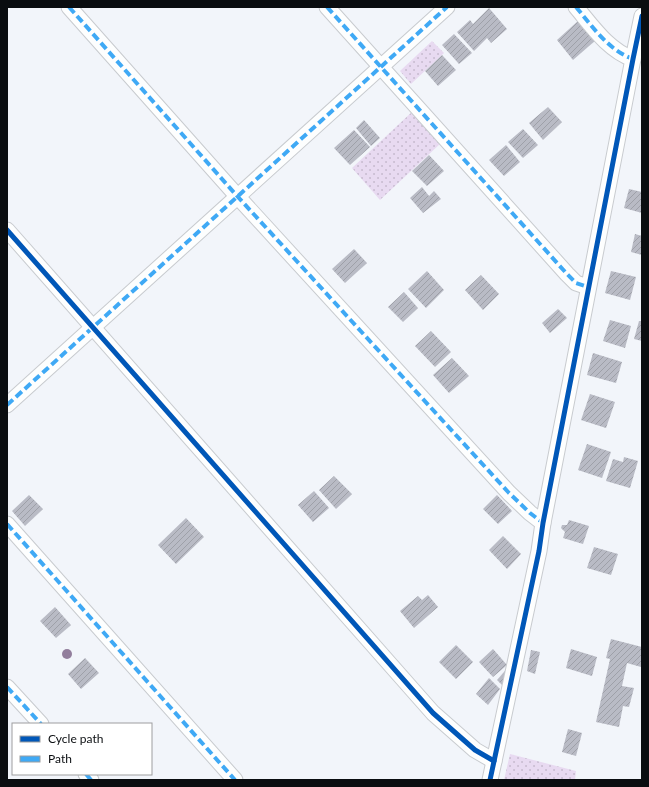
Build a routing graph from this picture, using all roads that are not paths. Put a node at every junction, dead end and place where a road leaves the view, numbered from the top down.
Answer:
1 (69, 7) edge
2 (327, 7) edge
3 (447, 7) edge
4 (576, 7) edge
5 (642, 16) edge
6 (632, 59) junction
7 (381, 66) junction
8 (238, 197) junction
9 (7, 230) edge
10 (588, 287) junction
11 (94, 328) junction
12 (7, 405) edge
13 (543, 523) junction
14 (7, 524) edge
15 (7, 687) edge
16 (39, 723) edge
17 (494, 761) junction
18 (235, 780) edge
19 (490, 780) edge

1 - 8 street
2 - 7 street
3 - 7 street
4 - 6 street
5 - 6 street
6 - 10 street
7 - 8 street
7 - 10 street
8 - 11 street
8 - 13 street
9 - 11 street
10 - 13 street
11 - 12 street
11 - 17 street
13 - 17 street
14 - 18 street
15 - 16 street
17 - 19 street

